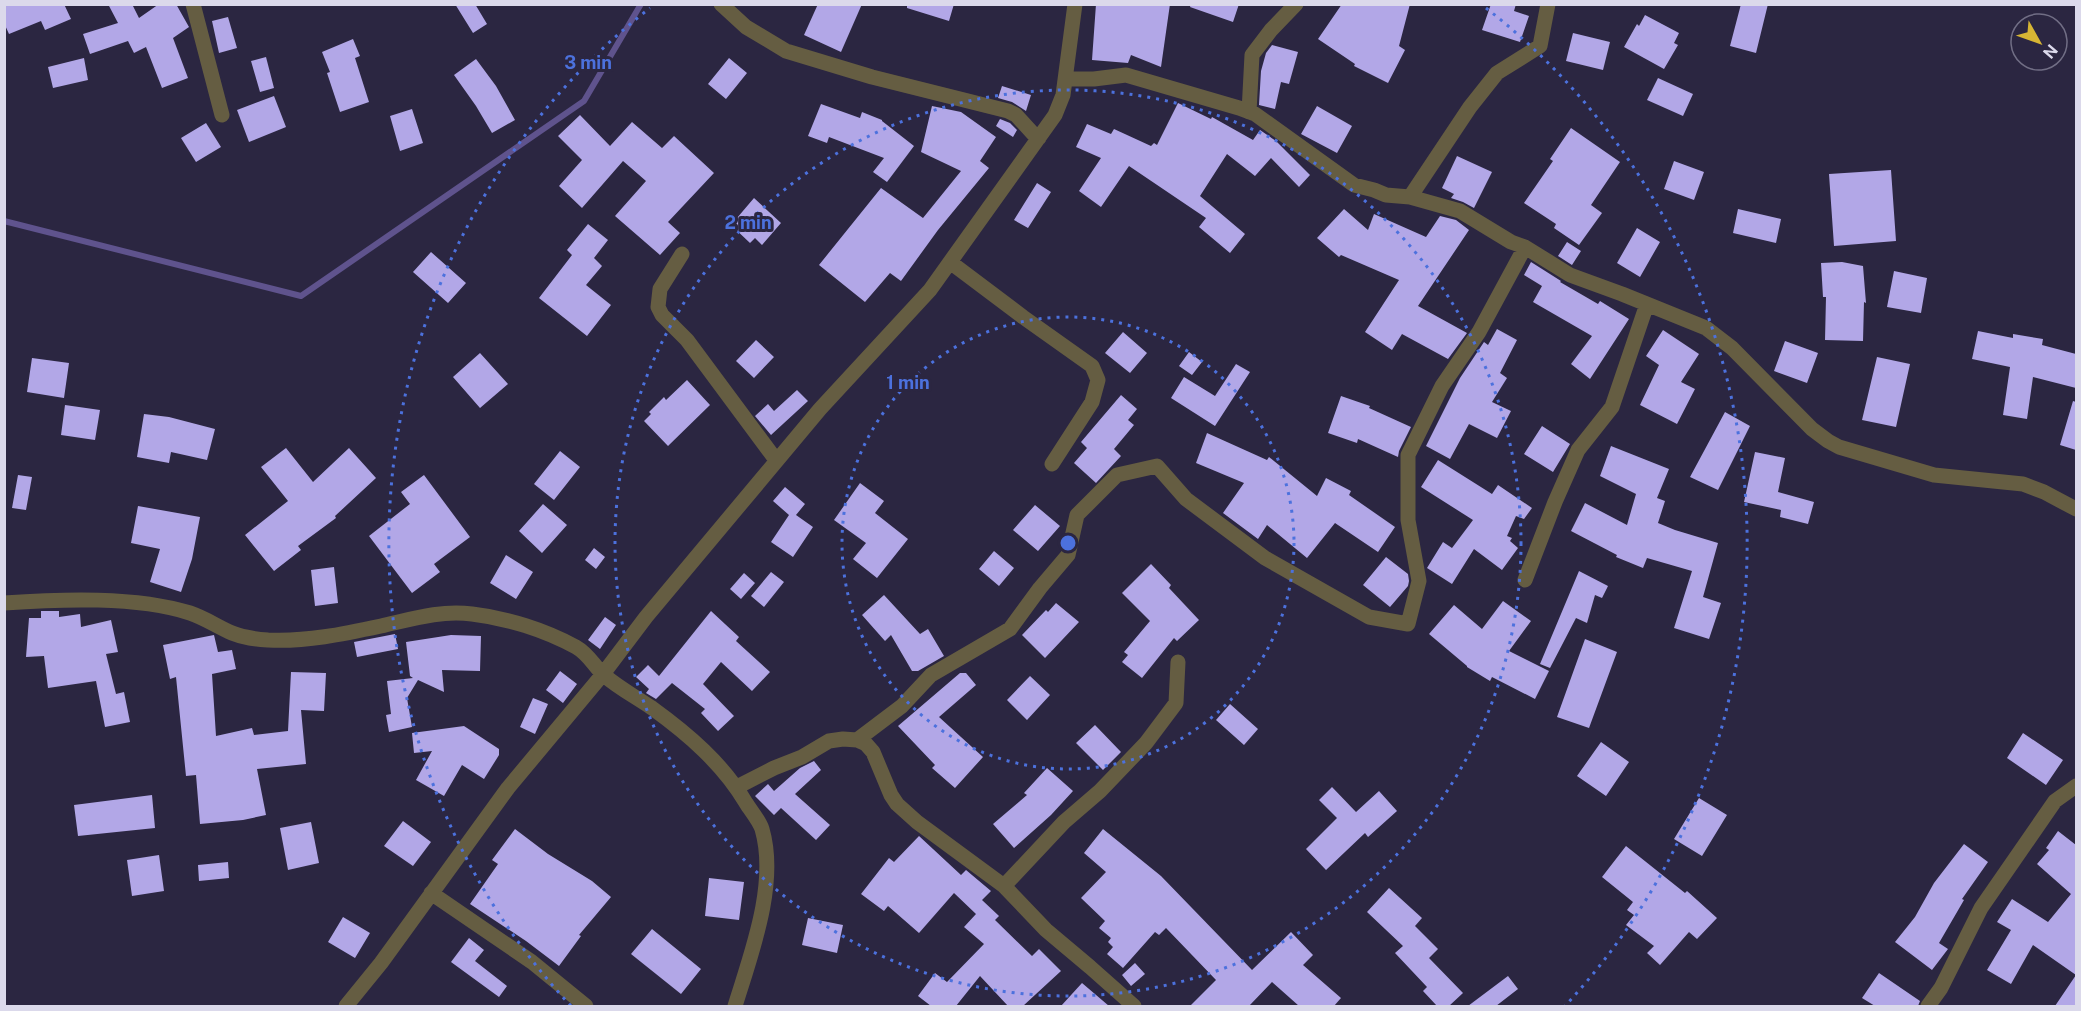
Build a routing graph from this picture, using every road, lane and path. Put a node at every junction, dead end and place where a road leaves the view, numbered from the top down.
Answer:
1 (193, 4) edge
2 (721, 4) edge
3 (1075, 4) edge
4 (1296, 4) edge
5 (1548, 4) edge
6 (1065, 79) junction
7 (1249, 112) junction
8 (222, 115) dead end
9 (1039, 138) junction
10 (1410, 197) junction
11 (1525, 247) junction
12 (682, 254) dead end
13 (950, 262) junction
14 (1647, 304) junction
15 (776, 460) junction
16 (1052, 464) dead end
17 (2076, 509) edge
18 (1525, 580) dead end
19 (4, 603) edge
20 (1178, 662) dead end
21 (603, 675) junction
22 (857, 740) junction
23 (2076, 786) edge
24 (737, 787) junction
25 (1004, 886) junction
26 (431, 893) junction
27 (346, 1006) edge
28 (586, 1006) edge
29 (735, 1006) edge
30 (1134, 1006) edge
31 (1928, 1006) edge

1 - 8 street
2 - 9 street
3 - 6 street
4 - 7 street
5 - 10 street
6 - 7 street
6 - 9 street
7 - 10 street
9 - 13 street
10 - 11 street
11 - 14 street
11 - 22 street
12 - 15 street
13 - 15 street
13 - 16 street
14 - 17 street
14 - 18 street
15 - 21 street
19 - 21 street
20 - 25 street
21 - 24 street
21 - 26 street
22 - 24 street
22 - 25 street
23 - 31 street
24 - 29 street
25 - 30 street
26 - 27 street
26 - 28 street

